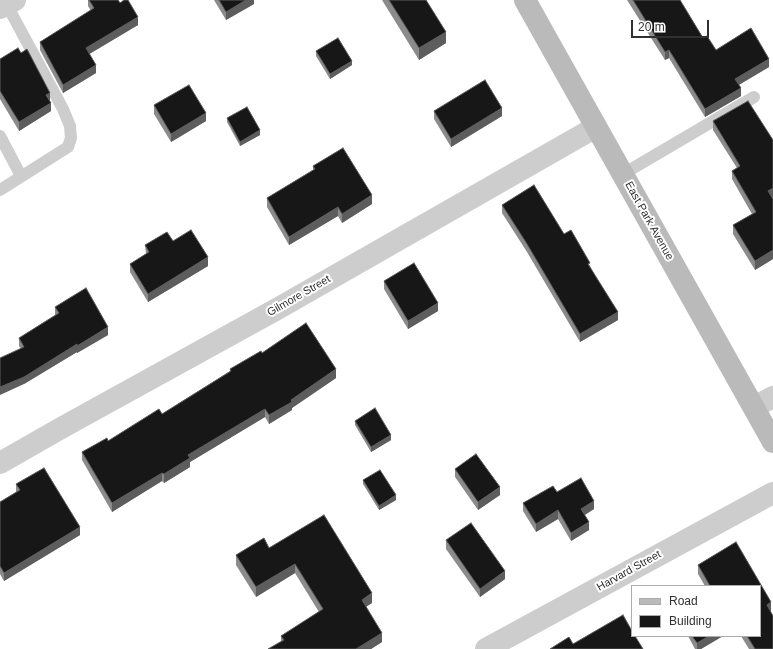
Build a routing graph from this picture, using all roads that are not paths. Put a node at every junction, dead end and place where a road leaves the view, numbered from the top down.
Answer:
1 (525, 0) edge
2 (7, 4) edge
3 (754, 97) dead end
4 (596, 127) junction
5 (0, 136) edge
6 (623, 174) junction
7 (21, 176) junction
8 (0, 190) edge
9 (773, 397) edge
10 (754, 407) junction
11 (773, 442) edge
12 (0, 463) edge
13 (773, 492) edge
14 (486, 649) edge

1 - 4 main road, East Park Avenue
2 - 7 lane
3 - 6 lane
4 - 6 main road, East Park Avenue
4 - 12 street, Gilmore Street
5 - 7 lane
6 - 10 main road, East Park Avenue
7 - 8 lane
9 - 10 street
10 - 11 main road, East Park Avenue
13 - 14 street, Harvard Street

